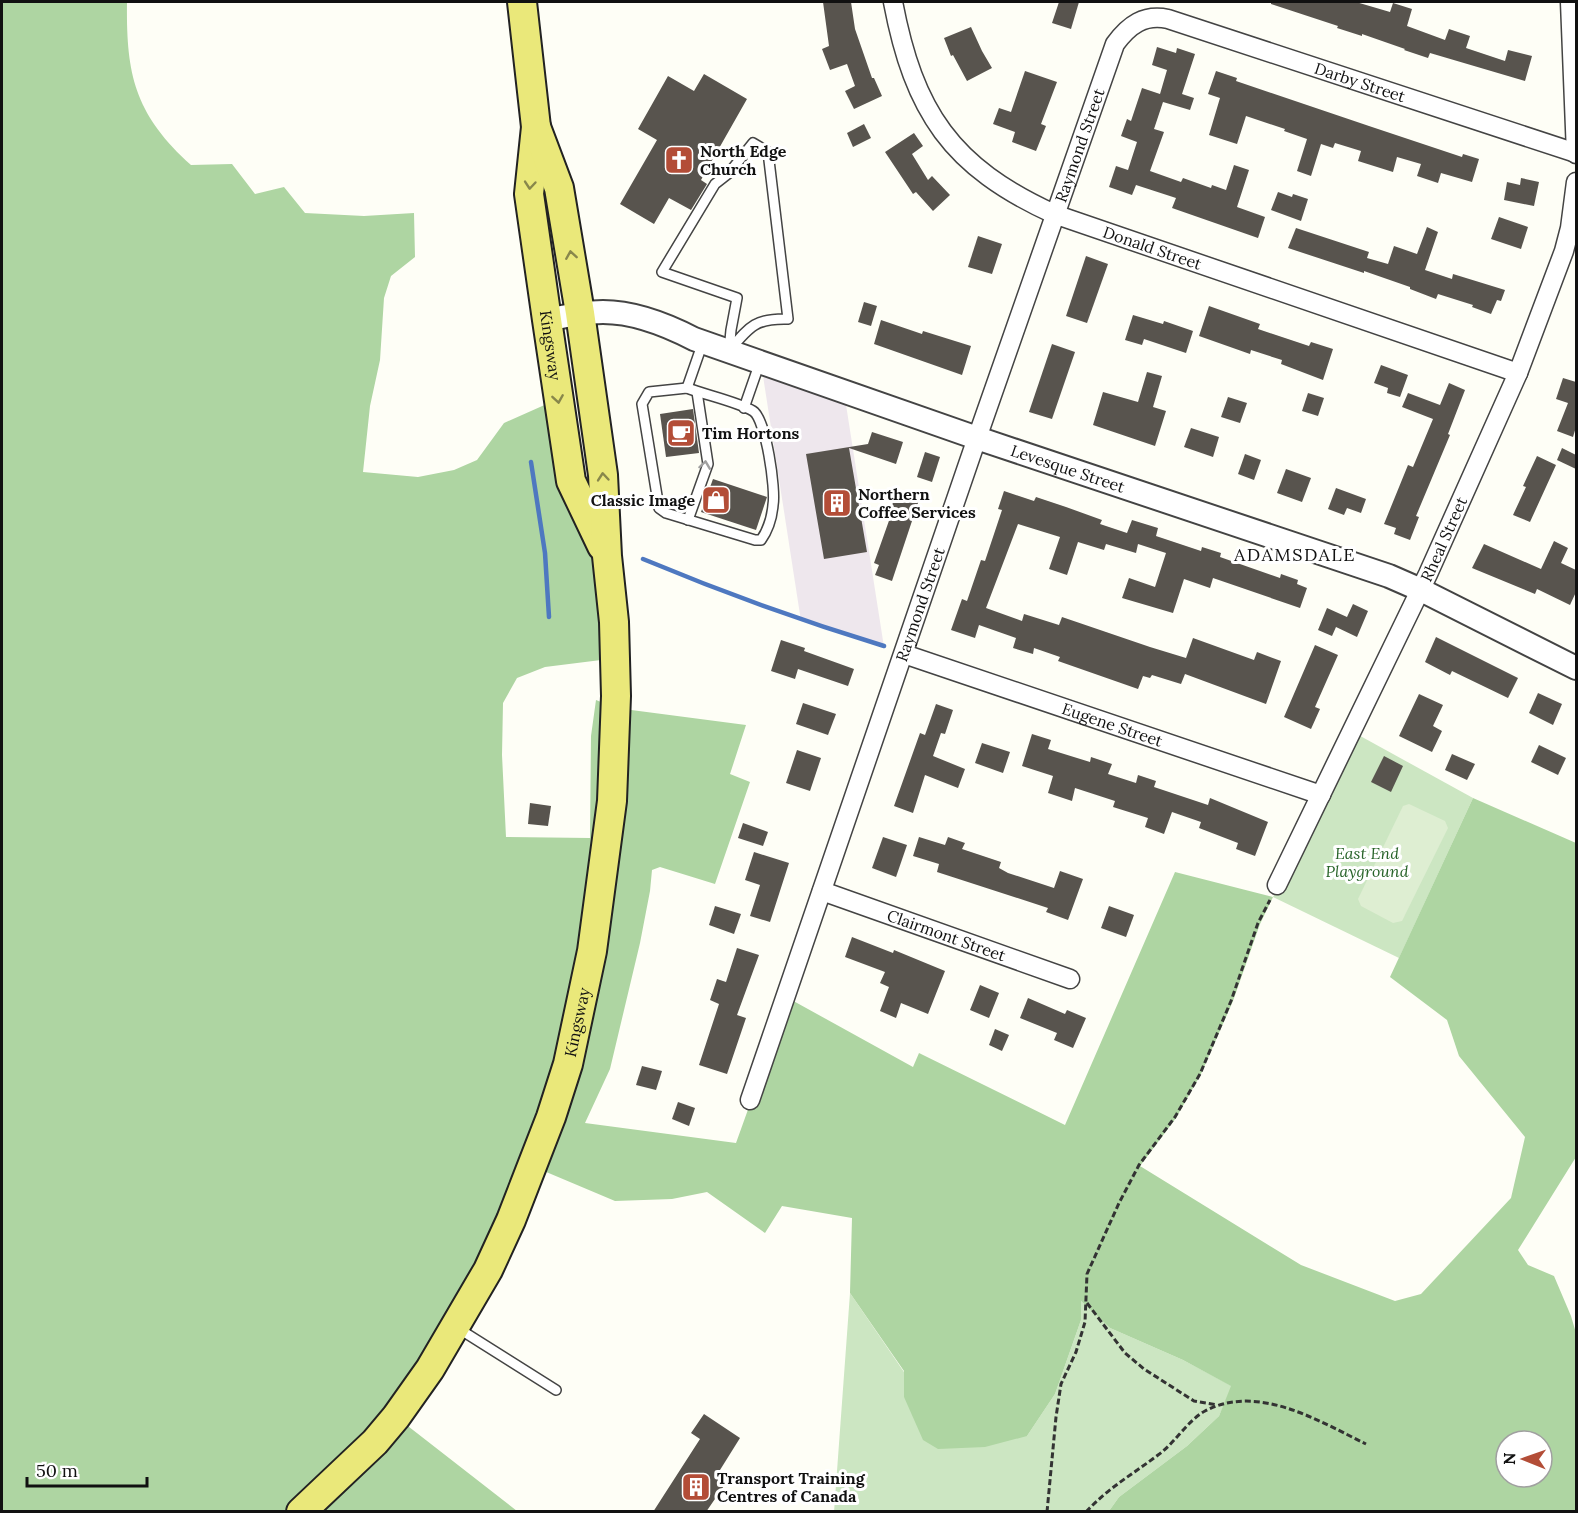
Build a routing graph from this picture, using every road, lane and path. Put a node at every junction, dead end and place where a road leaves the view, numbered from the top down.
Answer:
1 (522, 2) edge
2 (893, 2) edge
3 (1572, 8) edge
4 (1142, 20) joint
5 (536, 127) junction
6 (1576, 154) edge
7 (1576, 182) edge
8 (1054, 214) junction
9 (580, 313) junction
10 (547, 320) junction
11 (703, 342) junction
12 (729, 351) junction
13 (760, 362) junction
14 (1518, 373) junction
15 (687, 388) junction
16 (698, 392) junction
17 (744, 408) junction
18 (977, 438) junction
19 (688, 520) junction
20 (607, 556) junction
21 (1421, 590) junction
22 (904, 654) junction
23 (1576, 668) edge
24 (1321, 795) junction
25 (1277, 885) joint
26 (822, 891) junction
27 (1070, 979) dead end
28 (750, 1100) dead end
29 (1086, 1301) junction
30 (455, 1327) junction
31 (556, 1390) dead end
32 (1219, 1405) junction
33 (375, 1442) junction
34 (1366, 1444) dead end
35 (302, 1512) edge
36 (331, 1512) edge
37 (1047, 1512) edge
38 (1086, 1512) edge

1 - 5 main road, Kingsway
2 - 8 street, Donald Street
3 - 6 street
4 - 6 street, Darby Street
4 - 8 street, Raymond Street
9 -> 5 main road, Kingsway
5 -> 10 main road, Kingsway
7 - 14 street, Rheal Street
8 - 14 street, Donald Street
8 - 18 street, Raymond Street
9 - 10 street, Levesque Street
9 - 11 street, Levesque Street
20 -> 9 main road, Kingsway
10 -> 20 main road, Kingsway
11 - 12 street, Levesque Street
11 - 15 lane
12 - 12 lane
12 - 13 street, Levesque Street
13 - 17 lane
13 - 18 street, Levesque Street
14 - 21 street, Rheal Street
15 - 16 lane
15 - 19 lane
16 - 17 lane
19 -> 16 lane
17 - 19 lane
18 - 21 street, Levesque Street
18 - 22 street, Raymond Street
20 - 30 main road, Kingsway
21 - 23 street, Levesque Street
21 - 24 street, Rheal Street
22 - 24 street, Eugene Street
22 - 26 street, Raymond Street
24 - 25 street, Rheal Street
25 - 29 path
26 - 27 street, Clairmont Street
26 - 28 street, Raymond Street
29 - 32 path
29 - 37 path
30 - 31 lane
30 - 33 main road, Kingsway
32 - 34 path
32 - 38 path
33 - 35 main road, Kingsway
33 - 36 main road, Kingsway

